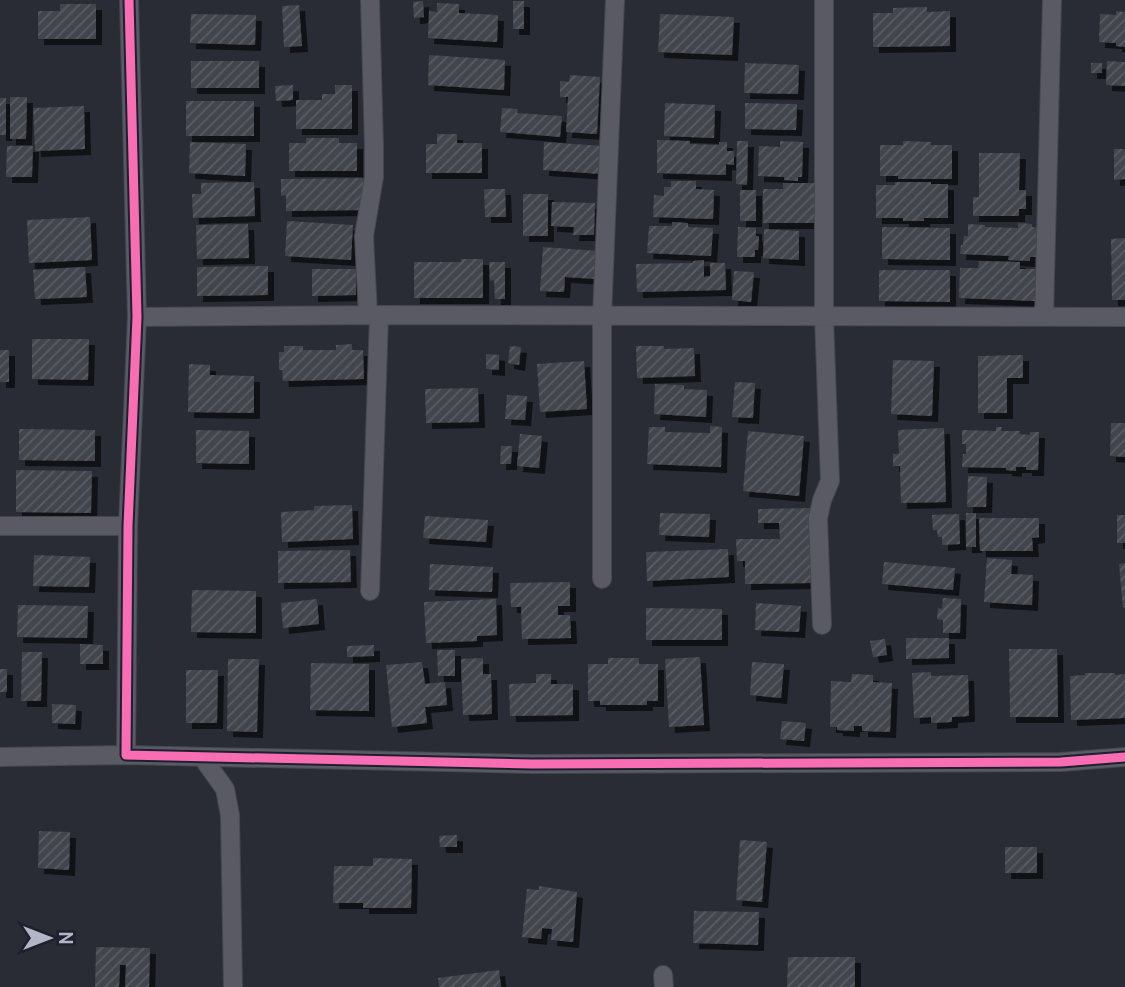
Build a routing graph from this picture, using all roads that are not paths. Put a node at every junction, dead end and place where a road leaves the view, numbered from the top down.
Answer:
1 (129, 0) edge
2 (370, 0) edge
3 (615, 0) edge
4 (824, 0) edge
5 (1052, 0) edge
6 (373, 316) junction
7 (137, 317) junction
8 (602, 317) junction
9 (824, 317) junction
10 (1044, 317) junction
11 (1125, 317) edge
12 (0, 526) edge
13 (128, 526) junction
14 (602, 579) dead end
15 (370, 591) dead end
16 (822, 625) dead end
17 (126, 755) junction
18 (0, 757) edge
19 (202, 757) junction
20 (1125, 757) edge
21 (233, 987) edge

1 - 7 street
2 - 6 street
3 - 8 street
4 - 9 street
5 - 10 street
6 - 7 street
6 - 8 street
6 - 15 street
7 - 13 street
8 - 9 street
8 - 14 street
9 - 10 street
9 - 16 street
10 - 11 street
12 - 13 street
13 - 17 street
17 - 18 street
17 - 19 street
19 - 20 street
19 - 21 street

